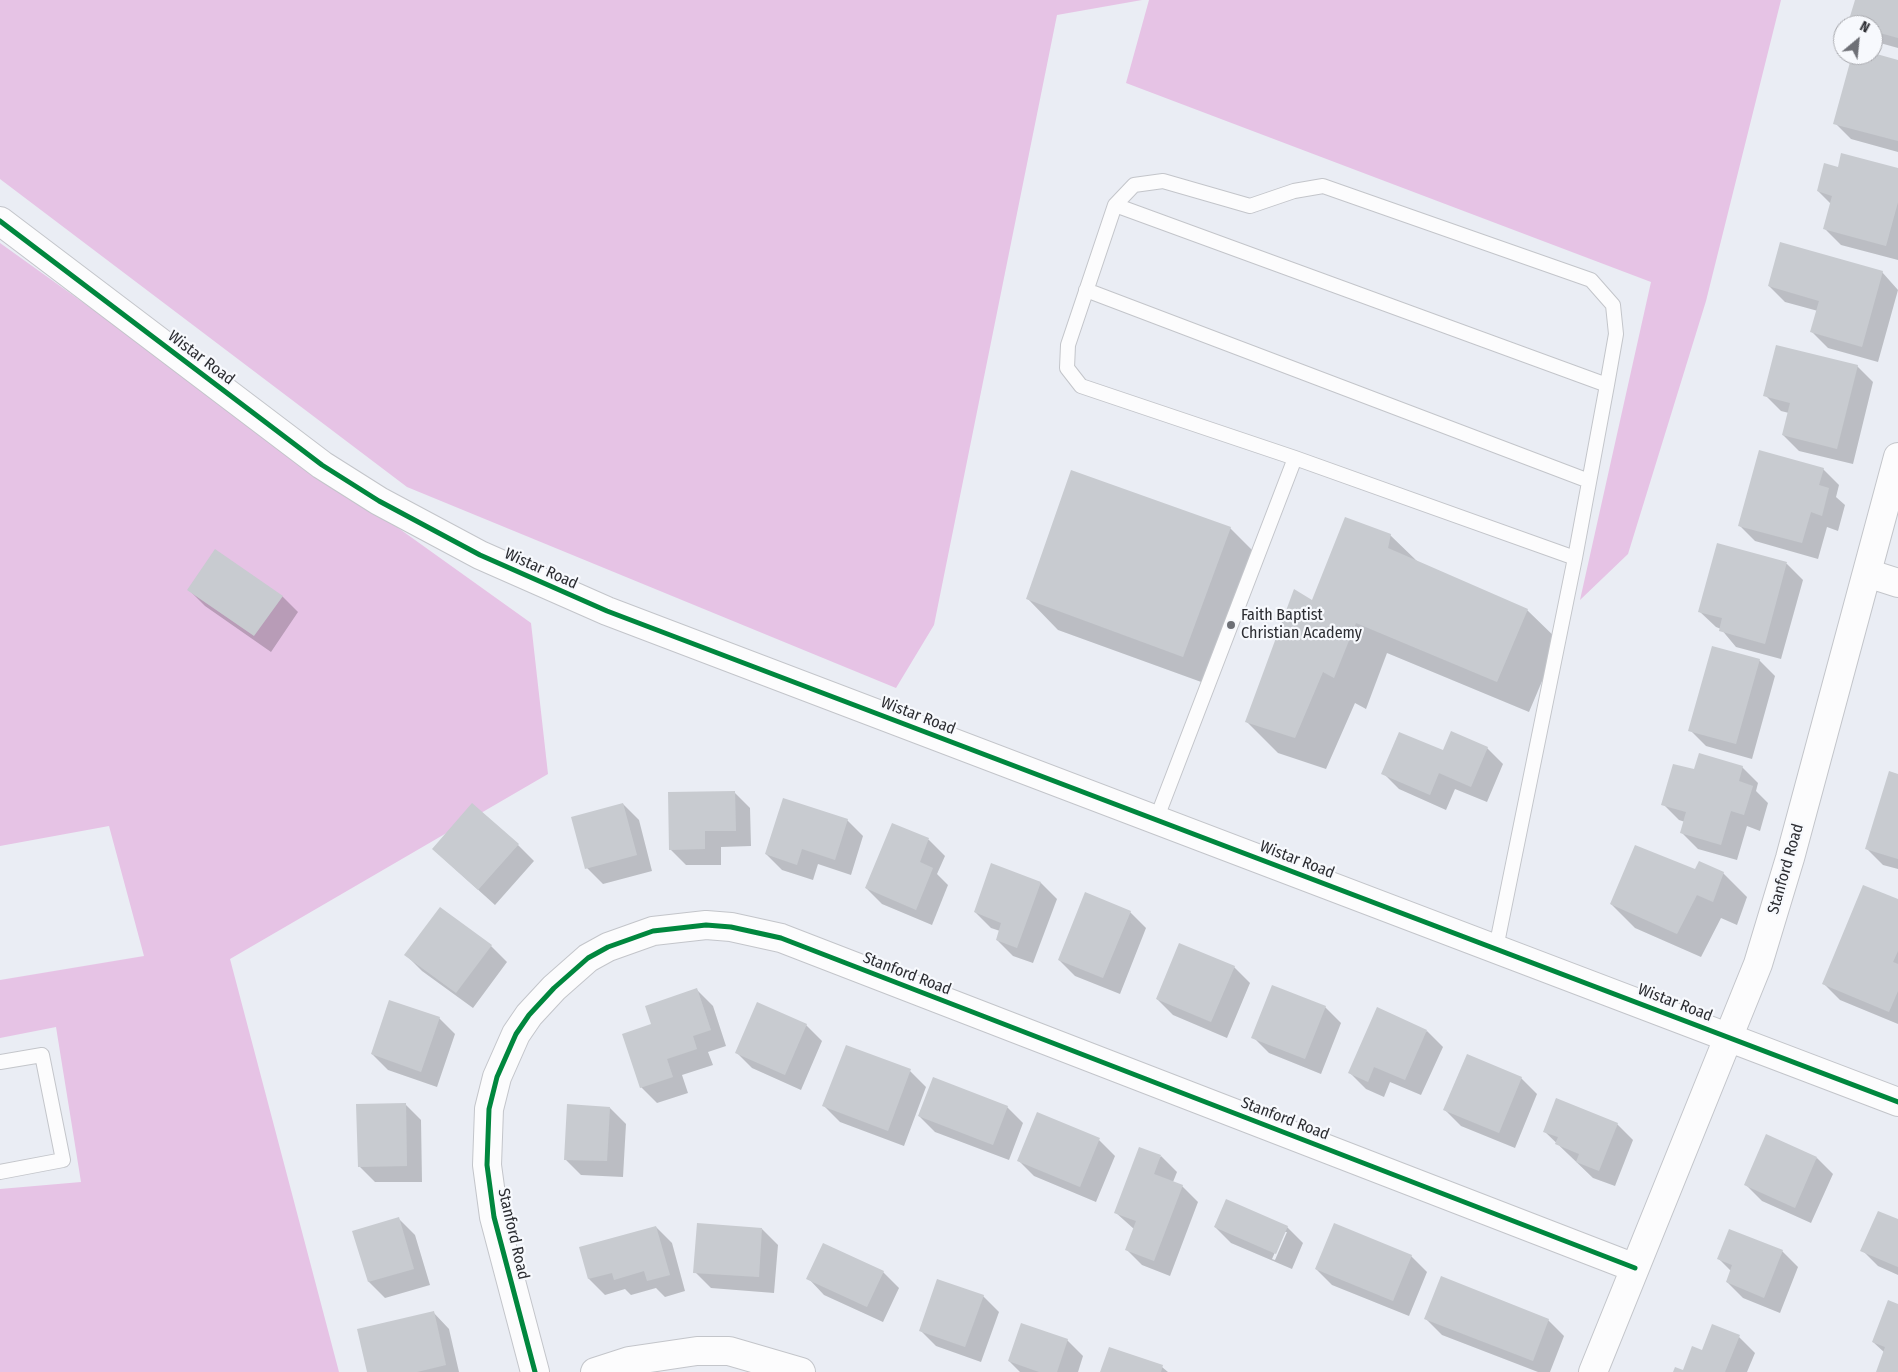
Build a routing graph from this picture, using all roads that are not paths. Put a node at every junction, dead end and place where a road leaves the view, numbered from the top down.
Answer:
1 (1115, 206) junction
2 (0, 220) edge
3 (1086, 290) junction
4 (1607, 385) junction
5 (1898, 457) edge
6 (1295, 458) junction
7 (1589, 481) junction
8 (1575, 558) junction
9 (1867, 573) junction
10 (1898, 583) edge
11 (1156, 820) junction
12 (1496, 948) junction
13 (1727, 1036) junction
14 (0, 1062) edge
15 (1898, 1102) edge
16 (0, 1172) edge
17 (1635, 1268) junction
18 (536, 1372) edge
19 (595, 1372) edge
20 (801, 1372) edge
21 (1593, 1372) edge

1 - 3 lane
1 - 4 lane
1 - 4 lane
2 - 11 street, Wistar Road
3 - 6 lane
3 - 7 lane
4 - 7 lane
5 - 9 street, Stanford Road
6 - 8 lane
6 - 11 lane
7 - 8 lane
8 - 12 lane
9 - 10 street
9 - 13 street, Stanford Road
11 - 12 street, Wistar Road
12 - 13 street, Wistar Road
13 - 15 street, Wistar Road
13 - 17 street, Stanford Road
14 - 16 lane
17 - 18 street, Stanford Road
17 - 21 street, Stanford Road
19 - 20 street

